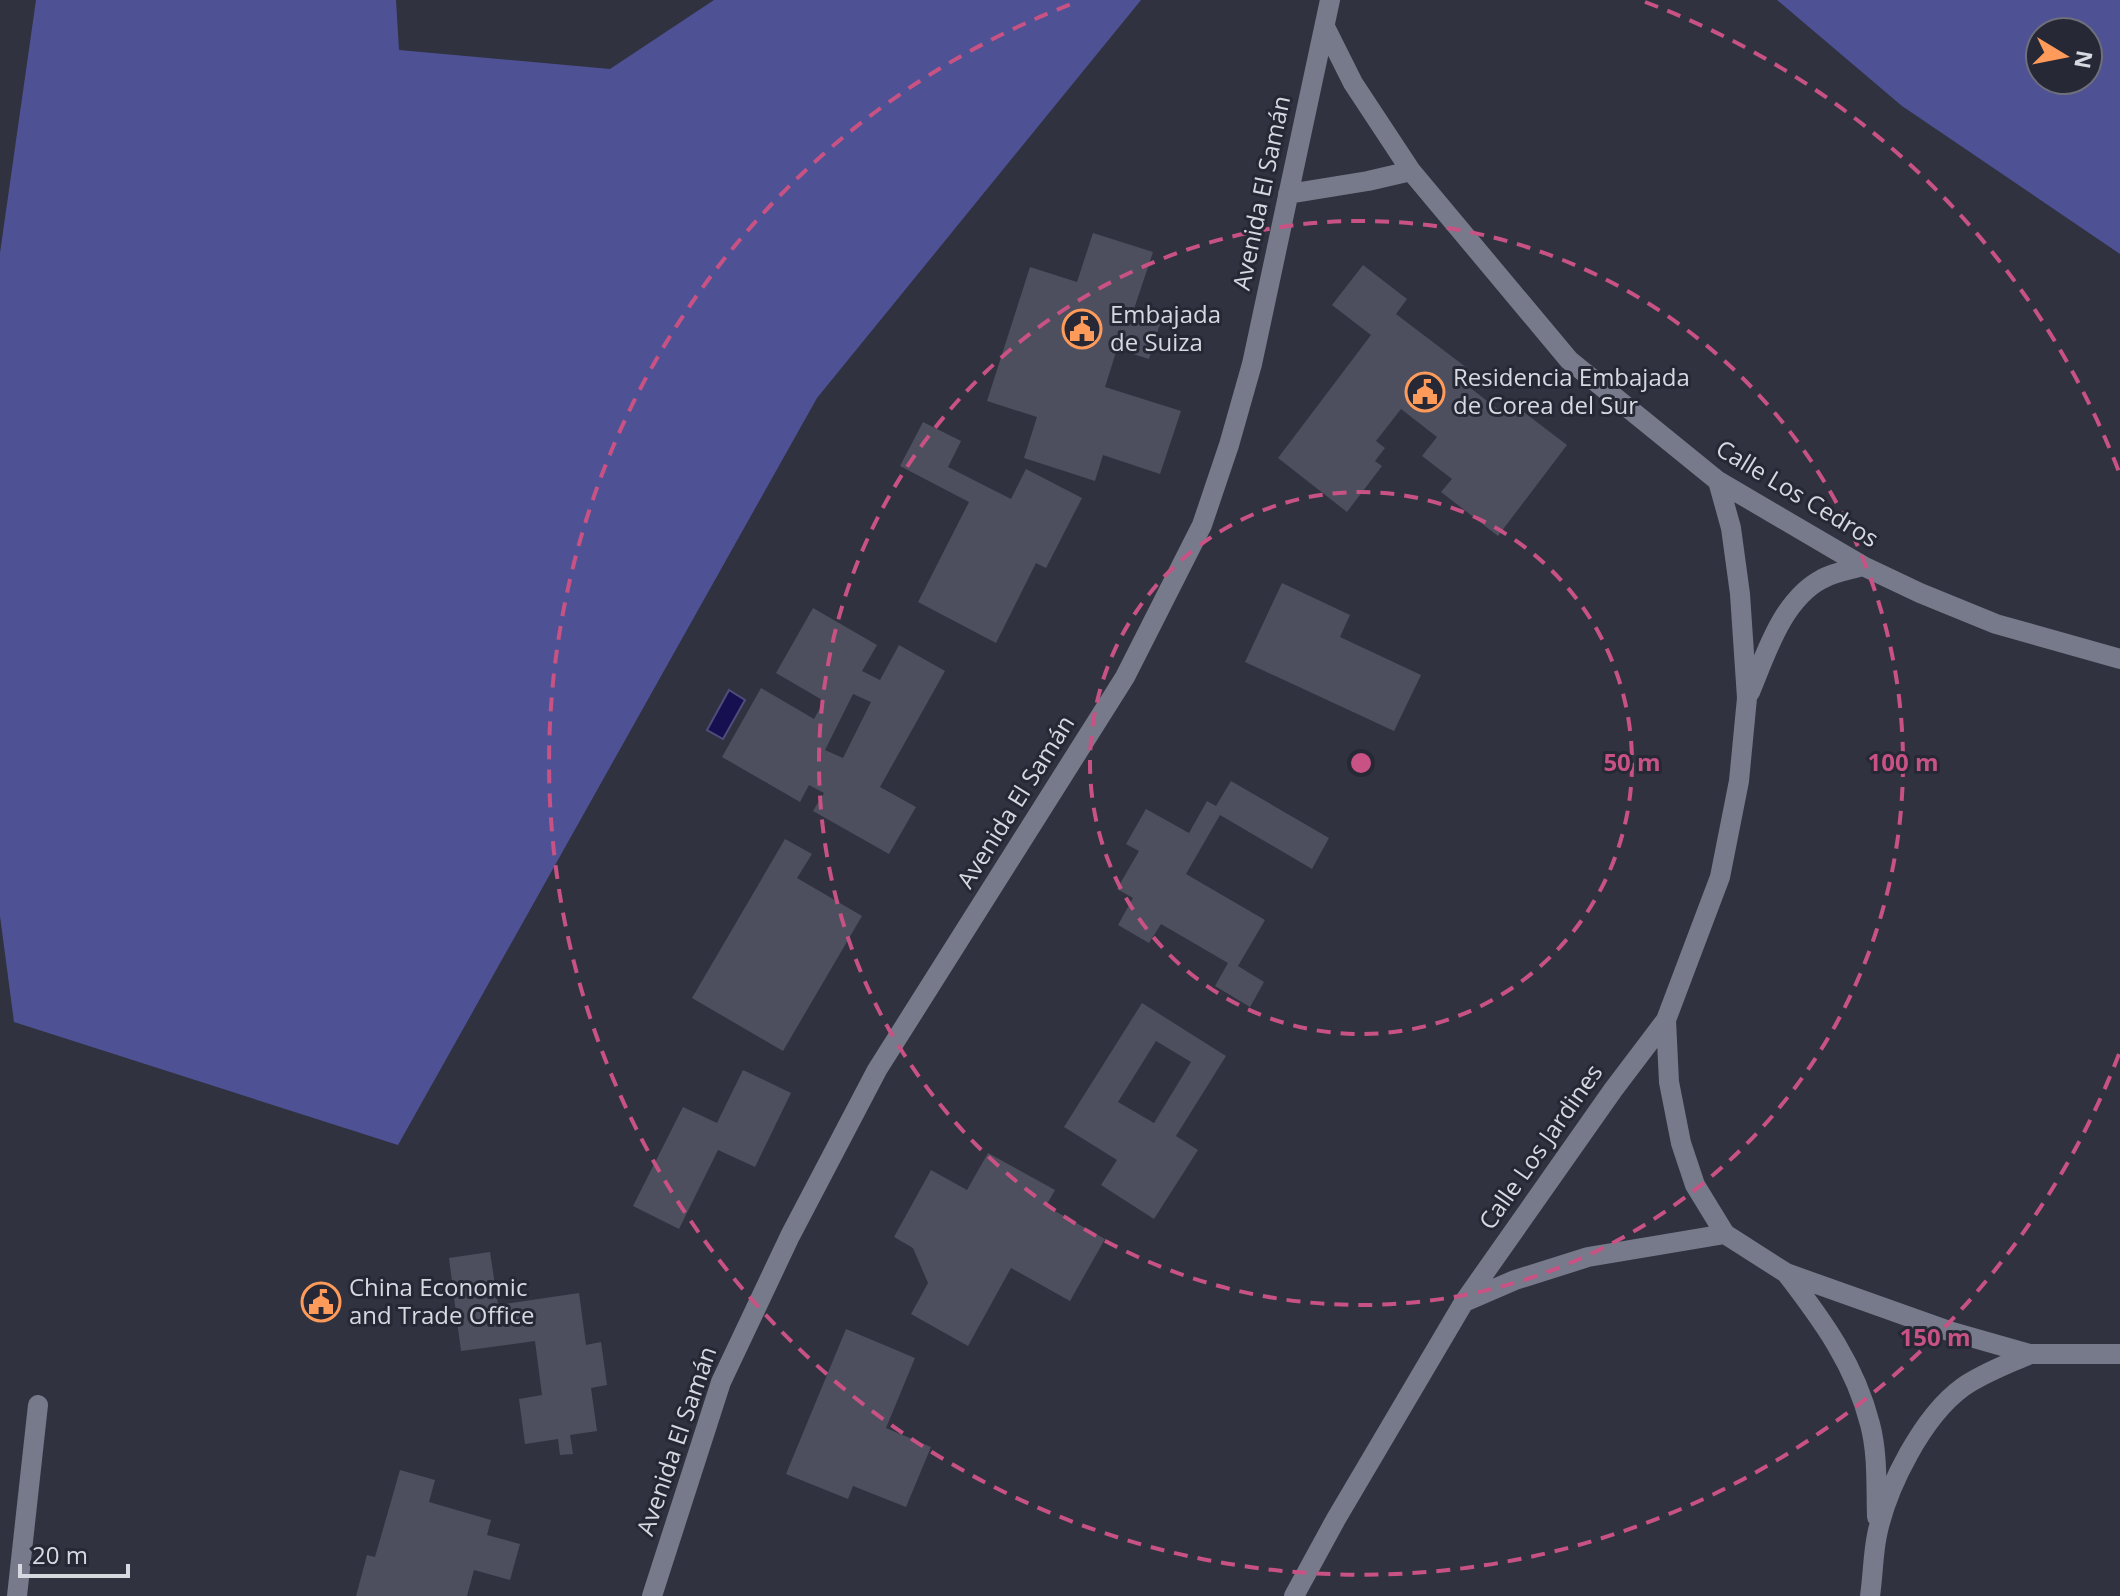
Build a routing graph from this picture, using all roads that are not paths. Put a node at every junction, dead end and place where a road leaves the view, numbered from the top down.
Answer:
1 (1330, 0) edge
2 (1325, 27) junction
3 (1411, 171) junction
4 (1288, 194) junction
5 (1718, 481) junction
6 (1863, 566) junction
7 (2120, 659) edge
8 (1747, 698) junction
9 (1666, 1020) junction
10 (1725, 1234) junction
11 (1786, 1273) junction
12 (1464, 1302) junction
13 (2030, 1354) junction
14 (2120, 1354) edge
15 (38, 1405) dead end
16 (1877, 1534) junction
17 (17, 1596) edge
18 (652, 1596) edge
19 (1294, 1596) edge
20 (1870, 1596) edge

1 - 2 street, Avenida El Samán
2 - 3 street, Calle Los Cedros
2 - 4 street, Avenida El Samán
3 - 4 street
3 - 5 street, Calle Los Cedros
4 - 18 street, Avenida El Samán
5 - 6 street, Calle Los Cedros
5 - 8 street, Calle Los Jardines
6 - 7 street, Calle Los Cedros
6 - 8 street, Calle Los Jardines
8 - 9 street, Calle Los Jardines
9 - 10 street
9 - 12 street, Calle Los Jardines
10 - 11 street
10 - 12 street
11 - 13 street
11 - 16 street
12 - 19 street, Calle Los Jardines
13 - 14 street
13 - 16 street
15 - 17 street
16 - 20 street

